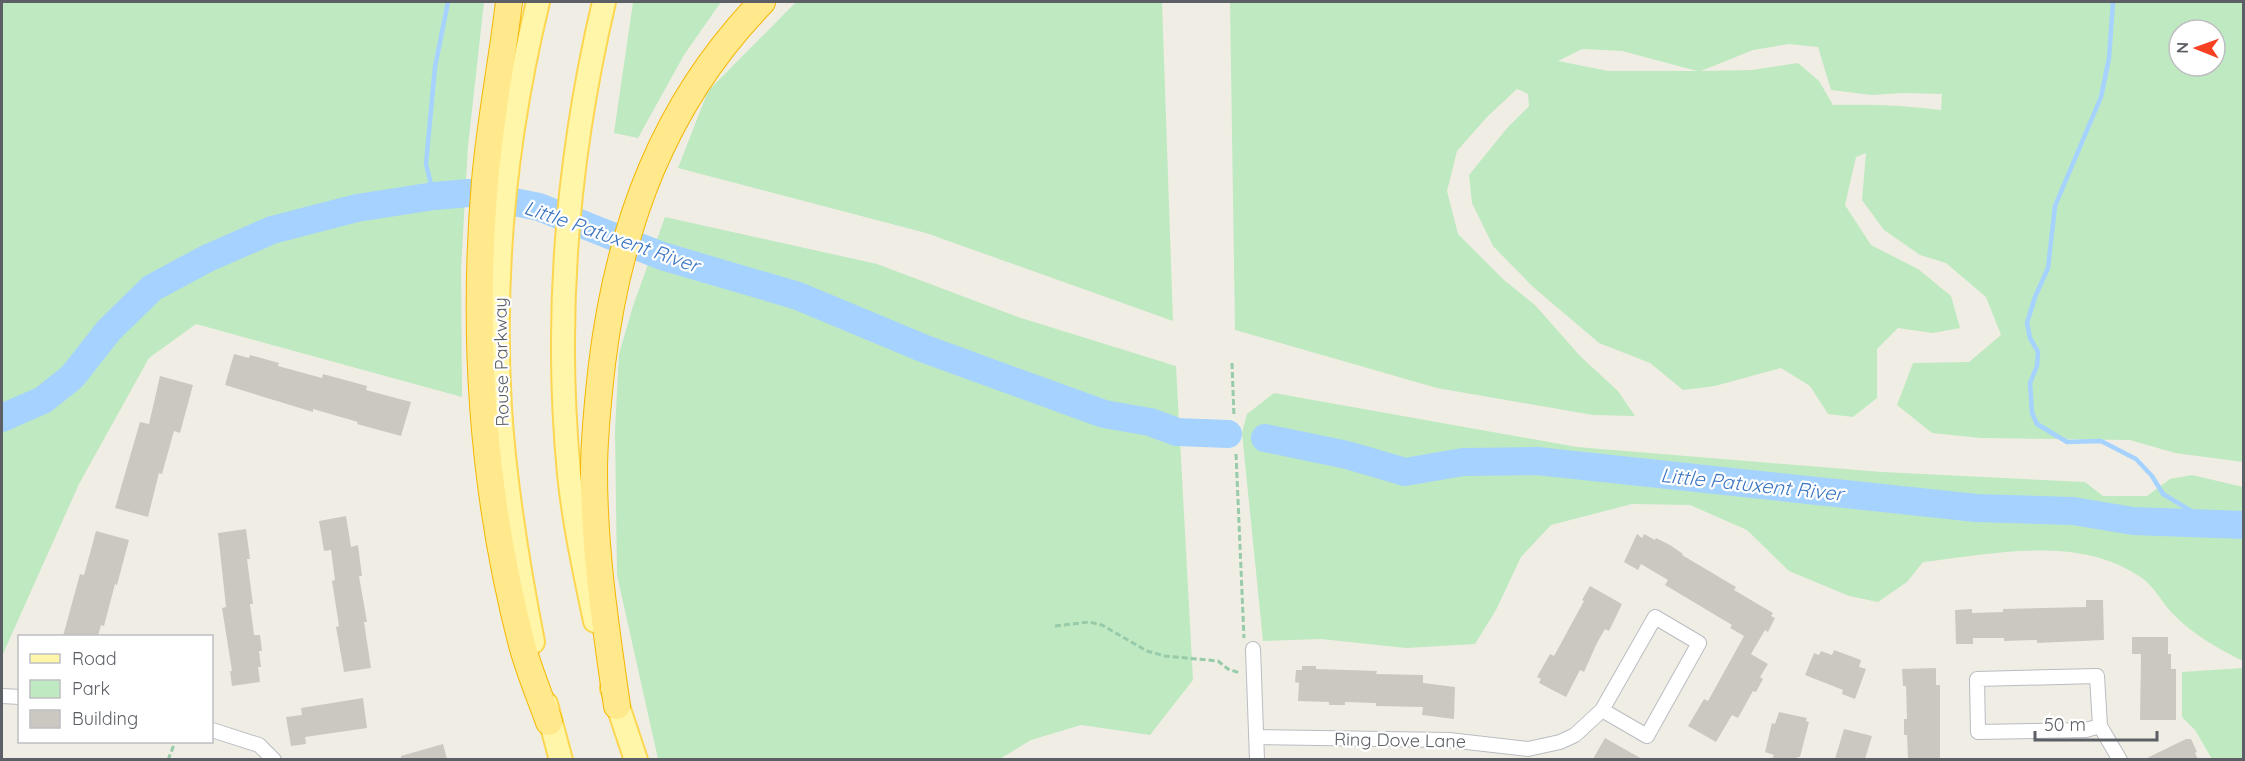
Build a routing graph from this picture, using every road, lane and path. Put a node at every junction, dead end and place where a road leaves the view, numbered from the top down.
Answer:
1 (509, 2) edge
2 (538, 2) edge
3 (604, 2) edge
4 (762, 2) edge
5 (499, 146) junction
6 (491, 253) junction
7 (1232, 363) dead end
8 (1234, 417) dead end
9 (1236, 454) dead end
10 (1055, 626) dead end
11 (1253, 649) joint
12 (1254, 673) junction
13 (2, 696) edge
14 (18, 697) edge
15 (617, 706) junction
16 (1602, 710) junction
17 (549, 722) junction
18 (2100, 726) junction
19 (213, 730) edge
20 (1256, 737) junction
21 (174, 743) edge
22 (168, 759) edge
23 (274, 759) edge
24 (561, 759) edge
25 (636, 759) edge
26 (1257, 759) edge
27 (2120, 759) edge

1 - 5 highway
2 - 5 main road
3 - 15 main road
4 - 15 highway
5 - 6 highway
6 - 17 main road, Rouse Parkway
6 - 17 highway
7 - 8 path
9 - 11 path
10 - 12 path
11 - 12 street
12 - 20 street
13 - 14 street
15 - 25 main road
16 - 16 street, Ring Dove Lane
16 - 20 street, Ring Dove Lane
17 - 24 main road, Rouse Parkway
18 - 18 street
18 - 27 street
19 - 23 street
20 - 26 street
21 - 22 path

